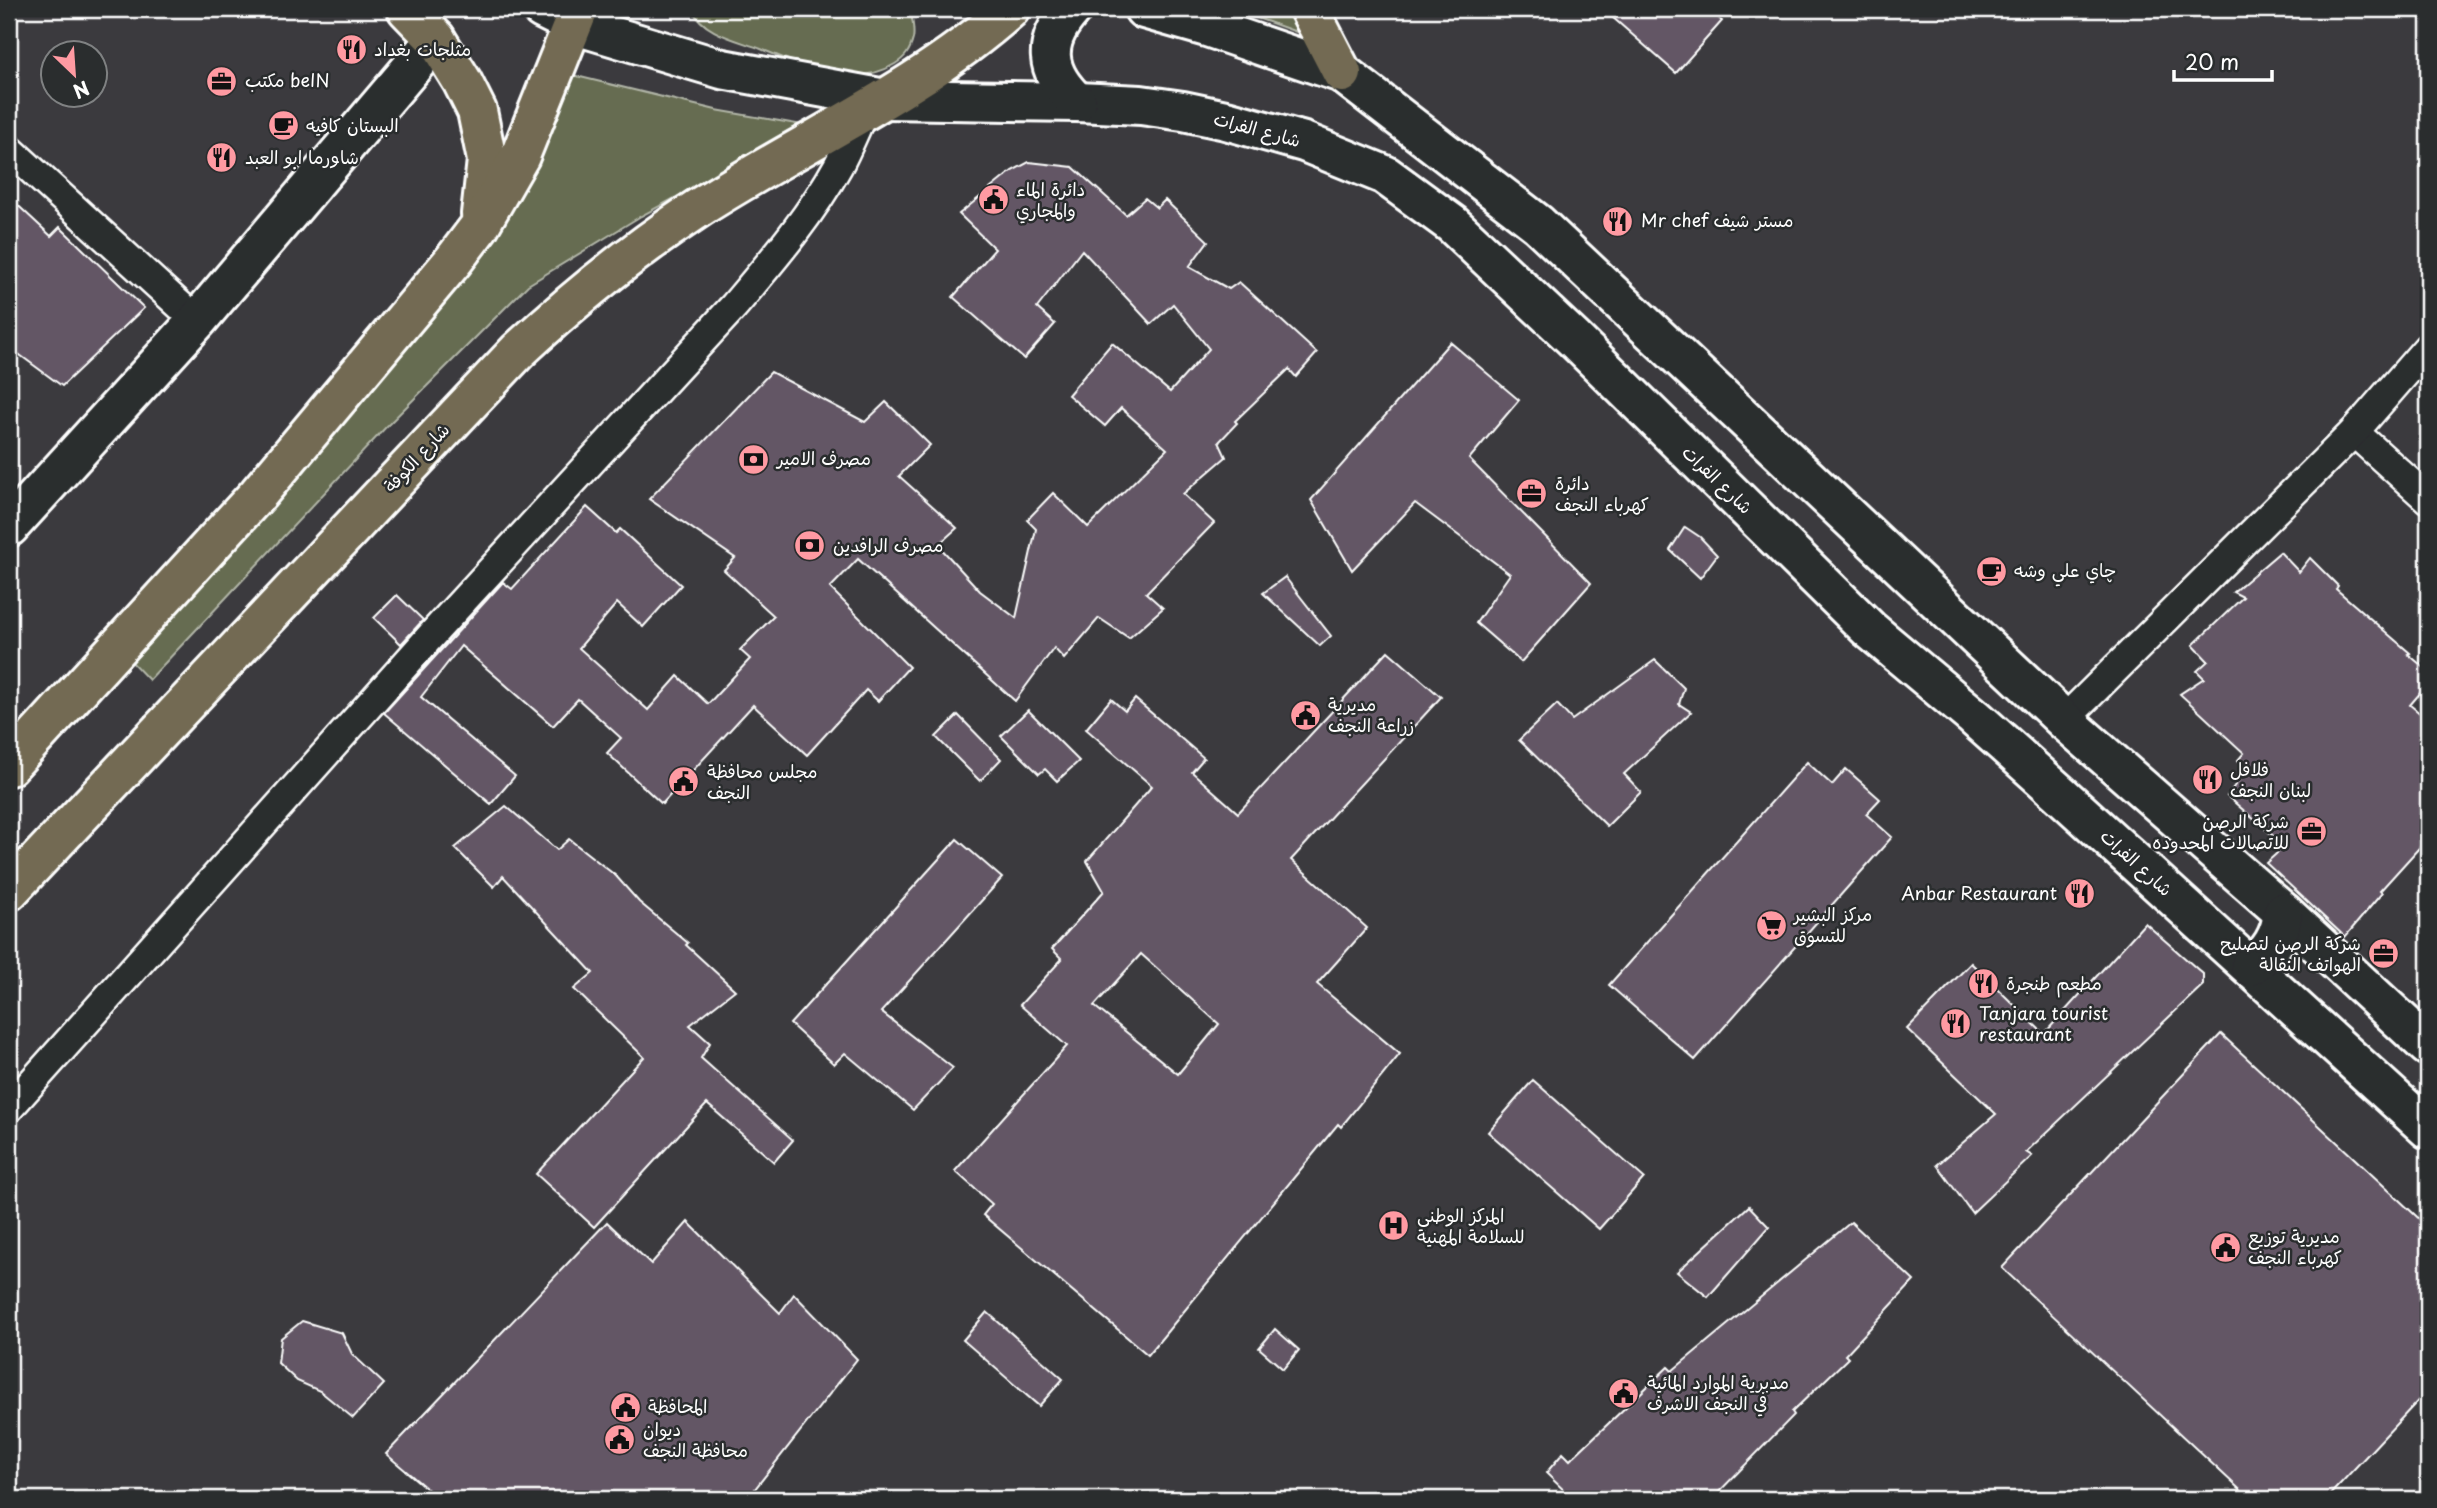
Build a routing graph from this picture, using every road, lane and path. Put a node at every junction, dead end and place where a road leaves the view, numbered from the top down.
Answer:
1 (407, 9) edge
2 (1010, 9) edge
3 (1072, 9) edge
4 (1144, 9) edge
5 (1309, 9) edge
6 (565, 14) edge
7 (436, 39) junction
8 (1342, 73) junction
9 (1077, 102) junction
10 (875, 105) junction
11 (9, 149) edge
12 (479, 227) junction
13 (197, 321) junction
14 (2428, 347) edge
15 (2354, 432) junction
16 (2428, 499) edge
17 (9, 527) edge
18 (2064, 720) junction
19 (9, 766) edge
20 (9, 891) edge
21 (2283, 912) junction
22 (2250, 966) junction
23 (2379, 1002) junction
24 (2428, 1046) edge
25 (2339, 1047) junction
26 (9, 1108) edge
27 (2428, 1129) edge

1 - 7 highway
2 - 10 highway, شارع الكوفة
3 - 9 main road
4 - 8 main road
5 - 8 highway
6 - 10 main road, شارع الفرات
6 - 12 highway
7 - 12 highway
7 - 13 main road
8 - 18 main road
9 - 10 main road, شارع الفرات
9 - 22 main road, شارع الفرات
10 - 20 highway, شارع الكوفة
10 - 26 street
11 - 13 street
12 - 19 highway
13 - 17 main road
14 - 15 street
15 - 16 street
15 - 18 street
18 - 21 main road
21 - 22 main road
21 - 23 main road
22 - 25 main road, شارع الفرات
23 - 24 main road
23 - 25 main road
25 - 27 main road, شارع الفرات

